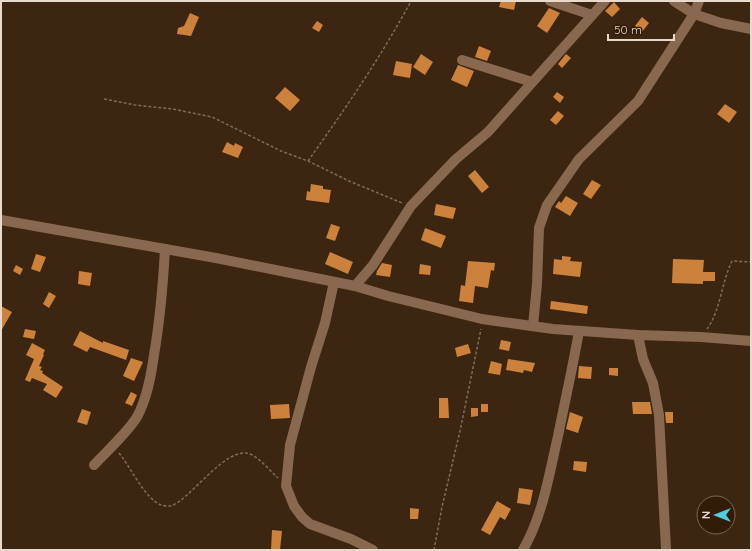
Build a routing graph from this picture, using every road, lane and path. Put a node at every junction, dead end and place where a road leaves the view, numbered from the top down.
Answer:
1 (411, 1) edge
2 (550, 1) edge
3 (604, 1) edge
4 (674, 1) edge
5 (699, 1) edge
6 (694, 14) junction
7 (592, 15) junction
8 (751, 29) edge
9 (462, 60) dead end
10 (532, 82) junction
11 (104, 100) dead end
12 (308, 162) junction
13 (411, 206) junction
14 (1, 220) edge
15 (165, 249) junction
16 (751, 262) edge
17 (334, 282) junction
18 (355, 286) junction
19 (482, 319) junction
20 (533, 326) junction
21 (579, 331) junction
22 (638, 335) junction
23 (701, 337) junction
24 (751, 341) edge
25 (113, 445) junction
26 (94, 465) dead end
27 (286, 486) junction
28 (666, 549) dead end
29 (373, 550) edge
30 (434, 550) edge
31 (523, 550) edge

1 - 12 path
2 - 7 street
3 - 7 street
4 - 6 street
5 - 6 street
6 - 8 street
6 - 20 street
7 - 10 street
9 - 10 street
10 - 13 street
11 - 12 path
12 - 13 path
13 - 18 street
14 - 15 street
15 - 17 street
15 - 25 street
16 - 23 path
17 - 18 street
17 - 27 street
18 - 19 street
19 - 20 street
19 - 30 path
20 - 21 street
21 - 22 street
21 - 31 street
22 - 23 street
22 - 28 street
23 - 24 street
25 - 26 street
25 - 27 path
27 - 29 street

